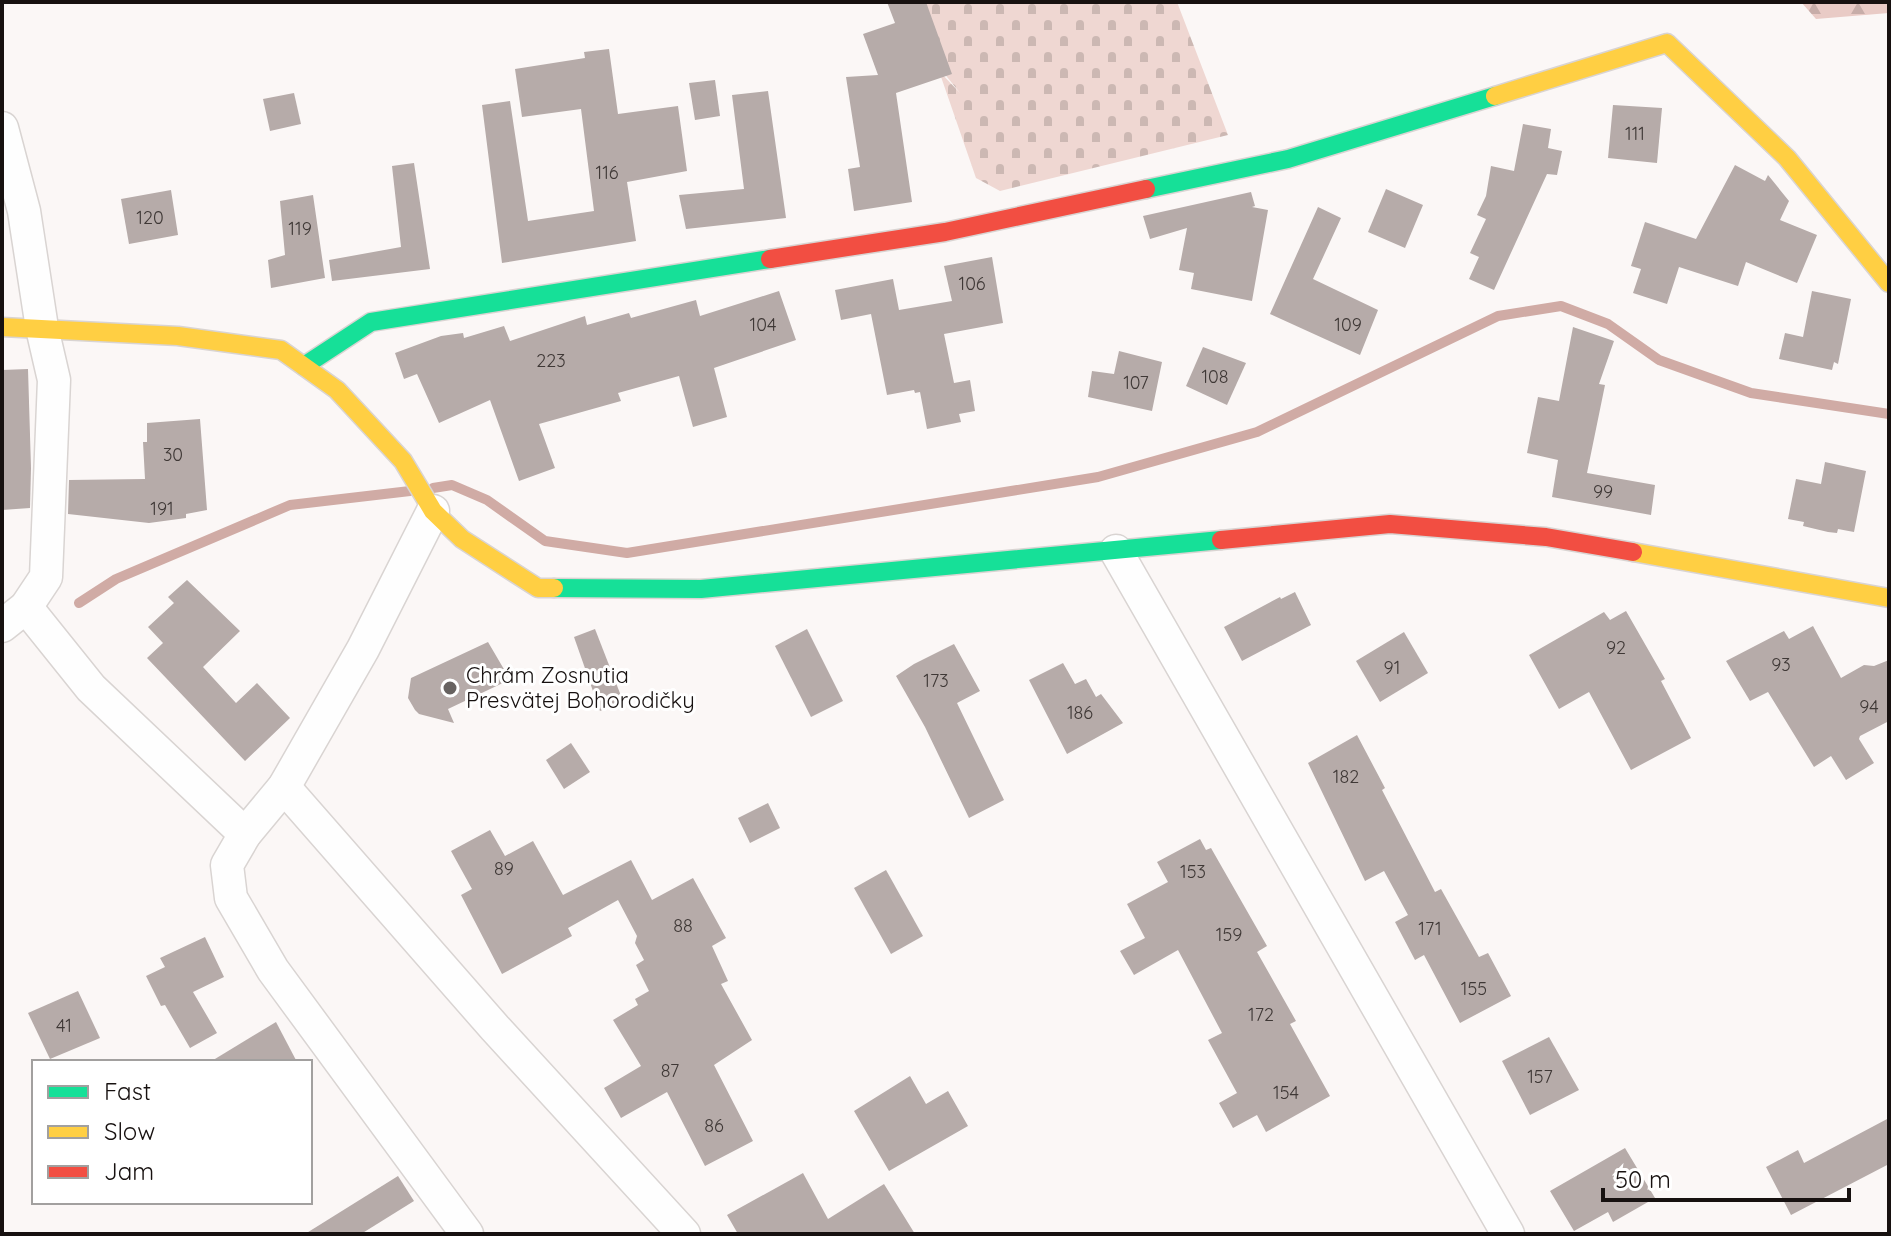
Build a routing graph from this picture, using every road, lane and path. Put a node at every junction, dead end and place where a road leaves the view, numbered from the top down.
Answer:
1 (2, 128) edge
2 (1889, 283) edge
3 (2, 327) edge
4 (42, 328) junction
5 (304, 366) junction
6 (433, 511) junction
7 (1116, 551) junction
8 (1889, 598) edge
9 (14, 616) edge
10 (284, 787) junction
11 (245, 834) junction
12 (467, 1234) edge
13 (684, 1234) edge
14 (1508, 1234) edge

1 - 4 street
2 - 5 street
3 - 4 street
4 - 5 street
4 - 9 street
5 - 6 street
6 - 7 street
6 - 10 street
7 - 8 street
7 - 14 street
9 - 11 street
10 - 11 street
10 - 13 street
11 - 12 street

